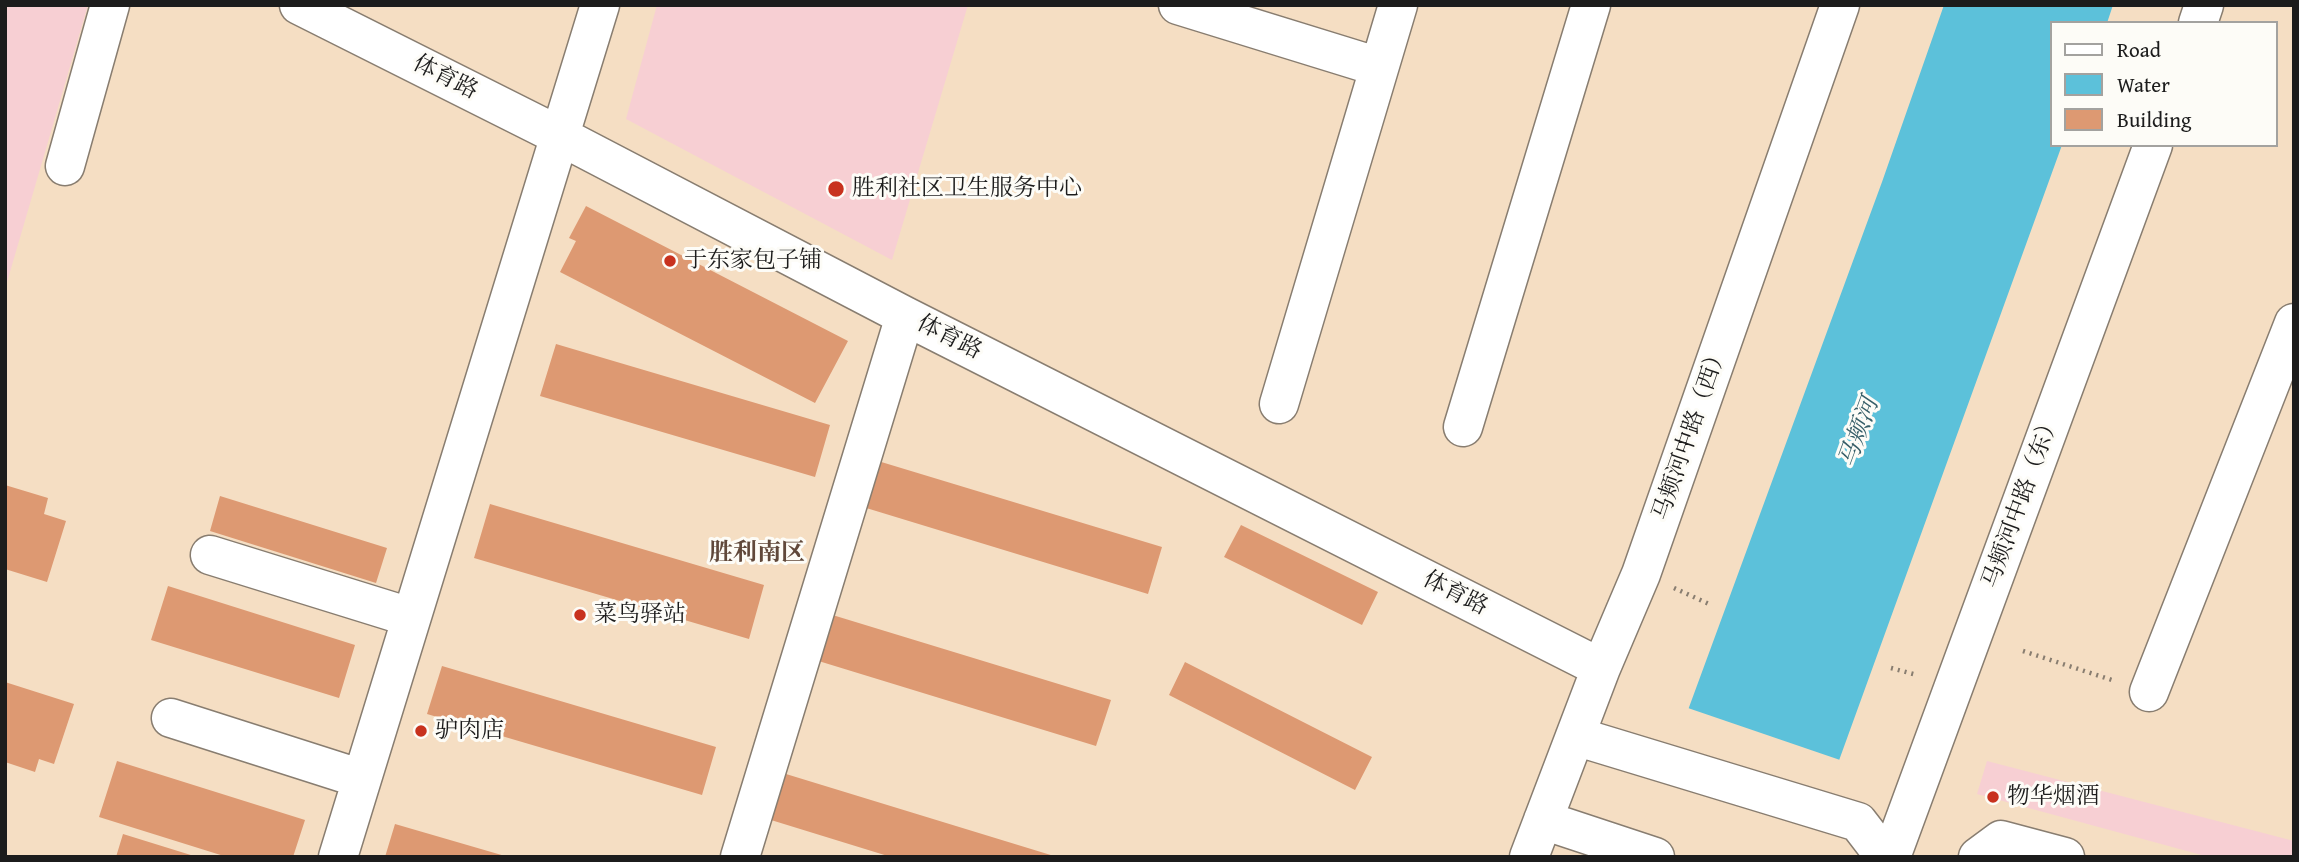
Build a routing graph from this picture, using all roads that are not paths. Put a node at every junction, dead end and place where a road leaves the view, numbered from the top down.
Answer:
1 (110, 5) edge
2 (299, 5) edge
3 (600, 5) edge
4 (1178, 5) edge
5 (1398, 5) edge
6 (1591, 5) edge
7 (1840, 5) edge
8 (1379, 67) junction
9 (560, 136) junction
10 (2152, 147) edge
11 (65, 166) dead end
12 (905, 316) junction
13 (2294, 323) edge
14 (1279, 404) dead end
15 (1463, 427) dead end
16 (210, 555) dead end
17 (410, 617) junction
18 (1601, 668) junction
19 (2149, 692) road end
20 (171, 718) dead end
21 (1586, 739) junction
22 (362, 779) junction
23 (1558, 825) junction
24 (338, 857) edge
25 (740, 857) edge
26 (1529, 857) edge
27 (1655, 857) edge
28 (1885, 857) edge
29 (1891, 857) edge
30 (1978, 857) edge
31 (2064, 857) edge

1 - 11 street
2 - 9 street, 体育路
3 - 9 street
4 - 8 street
5 - 8 street
6 - 15 street
7 - 18 street, 马颊河中路（西）
8 - 14 street
9 - 12 street, 体育路
9 - 17 street
10 - 29 street, 马颊河中路（东）
12 - 18 street, 体育路
12 - 25 street
13 - 19 street
16 - 17 street
17 - 22 street
18 - 21 street, 马颊河中路（西）
20 - 22 street
21 - 23 street, 马颊河中路（西）
21 - 28 street
22 - 24 street
23 - 26 street, 马颊河中路（西）
23 - 27 street
30 - 31 street

